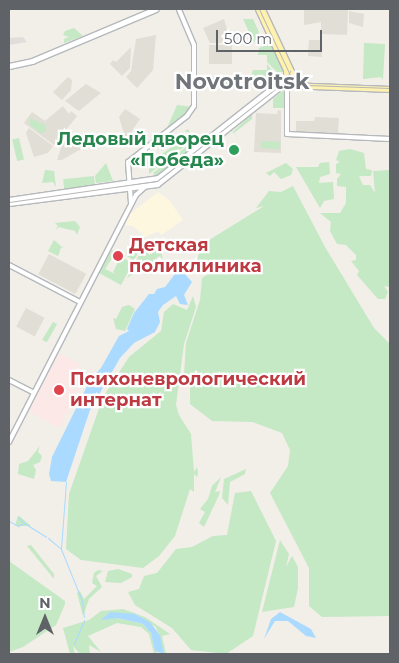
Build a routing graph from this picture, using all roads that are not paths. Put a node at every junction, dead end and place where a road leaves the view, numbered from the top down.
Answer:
1 (156, 9) edge
2 (179, 9) edge
3 (258, 9) edge
4 (262, 9) edge
5 (274, 35) junction
6 (9, 66) edge
7 (287, 74) junction
8 (287, 83) junction
9 (277, 84) junction
10 (296, 84) junction
11 (390, 88) edge
12 (390, 139) edge
13 (130, 185) junction
14 (146, 186) junction
15 (9, 200) edge
16 (131, 203) junction
17 (9, 265) edge
18 (80, 302) junction
19 (9, 380) edge
20 (34, 393) junction
21 (9, 442) edge

1 - 6 main road
2 - 13 street
3 - 5 main road
4 - 5 main road
5 - 7 main road
5 - 10 main road
7 - 8 main road
7 - 9 main road
8 - 9 main road
8 - 10 main road
8 - 12 street
8 - 14 main road
9 - 13 main road
10 - 11 main road
13 - 14 main road
13 - 15 main road
13 - 16 street
14 - 16 street
16 - 18 street
17 - 18 street
18 - 20 street
19 - 20 street
20 - 21 street

